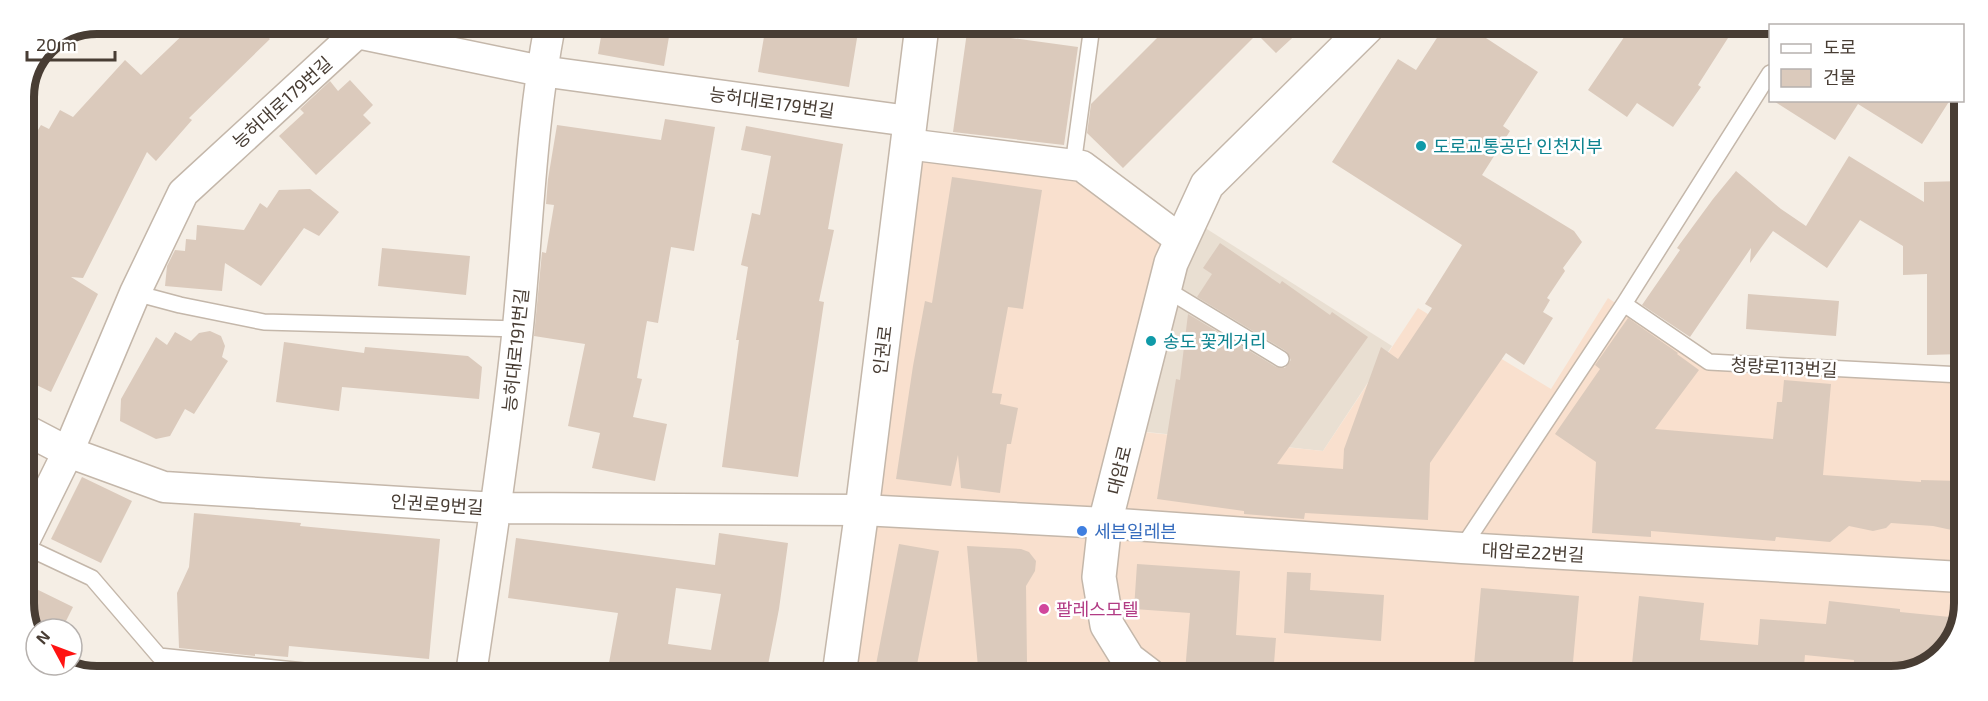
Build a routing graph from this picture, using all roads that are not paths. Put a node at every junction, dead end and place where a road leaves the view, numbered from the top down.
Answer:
1 (356, 34) edge
2 (362, 34) edge
3 (548, 34) edge
4 (921, 34) edge
5 (1091, 34) edge
6 (1360, 34) edge
7 (542, 71) junction
8 (1769, 75) edge
9 (908, 132) junction
10 (1073, 165) junction
11 (1181, 240) junction
12 (1164, 288) junction
13 (135, 293) junction
14 (1624, 304) junction
15 (518, 330) junction
16 (1281, 359) dead end
17 (1954, 375) edge
18 (35, 435) edge
19 (68, 452) junction
20 (496, 508) junction
21 (862, 510) junction
22 (35, 519) edge
23 (1105, 523) junction
24 (1462, 548) junction
25 (35, 551) edge
26 (1954, 577) edge
27 (256, 666) edge
28 (472, 666) edge
29 (840, 666) edge
30 (1137, 666) edge

1 - 13 street, 능허대로179번길
2 - 7 street, 능허대로179번길
3 - 7 street, 능허대로191번길
4 - 9 street, 인권로
5 - 10 lane
6 - 11 street, 대암로
7 - 9 street, 능허대로179번길
7 - 15 street, 능허대로191번길
8 - 14 lane
9 - 10 street, 능허대로179번길
9 - 21 street, 인권로
10 - 11 street
11 - 12 street, 대암로
12 - 16 lane
12 - 23 street, 대암로
13 - 15 lane
13 - 19 street, 능허대로179번길
14 - 17 lane, 청량로113번길
14 - 24 lane
15 - 20 street, 능허대로191번길
18 - 19 street, 인권로9번길
19 - 20 street, 인권로9번길
19 - 22 street, 능허대로179번길
20 - 21 street, 인권로9번길
20 - 28 street, 능허대로191번길
21 - 23 street, 인권로9번길
21 - 29 street, 인권로
23 - 24 street, 대암로22번길
23 - 30 street, 대암로
24 - 26 street, 대암로22번길
25 - 27 lane

